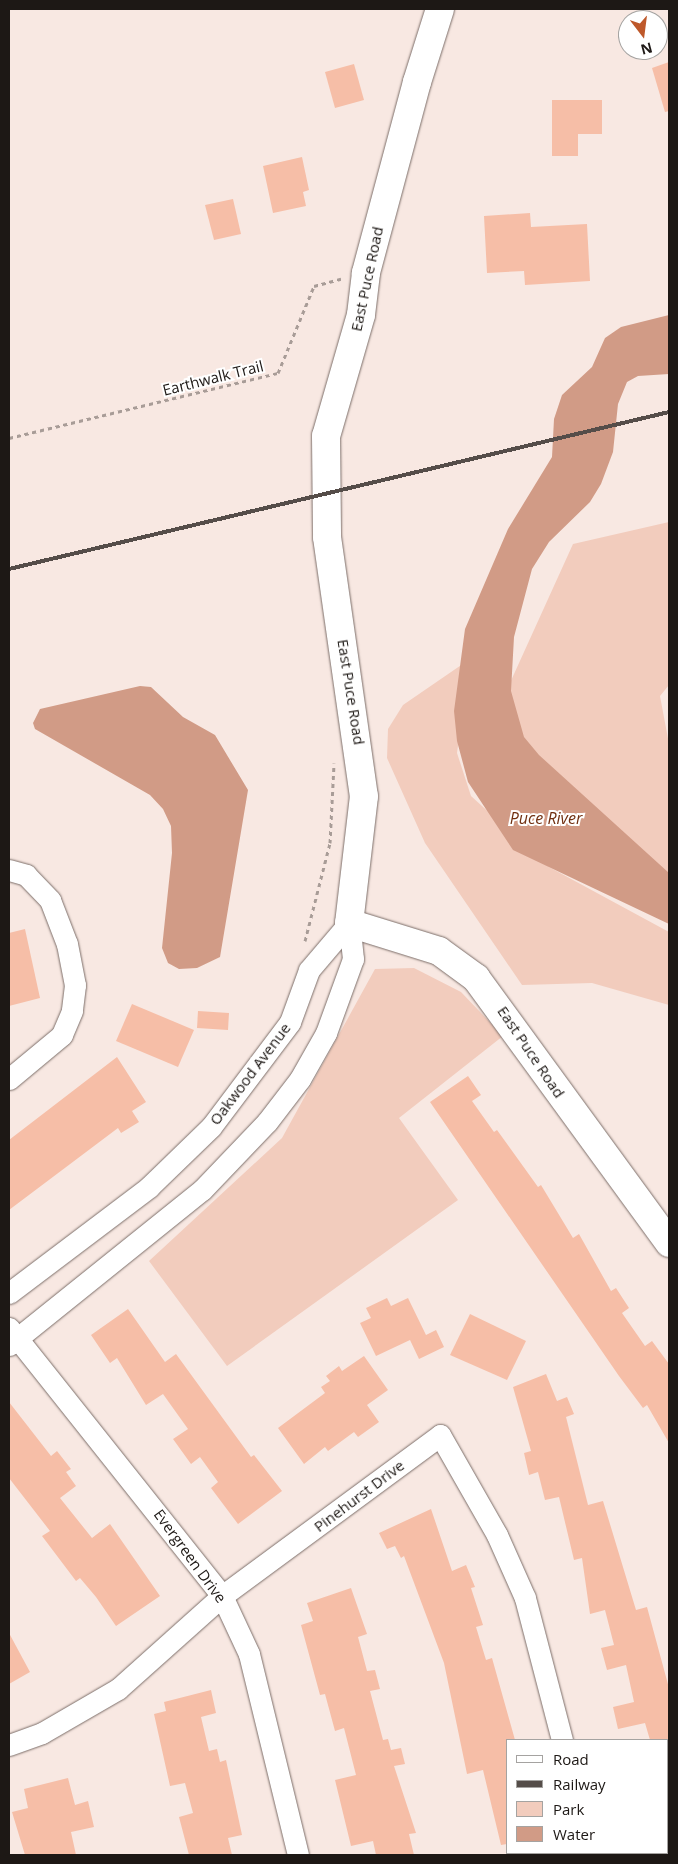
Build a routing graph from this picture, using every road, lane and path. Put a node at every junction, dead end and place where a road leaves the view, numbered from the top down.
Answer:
1 (440, 9) edge
2 (366, 273) junction
3 (9, 438) edge
4 (334, 754) dead end
5 (9, 870) edge
6 (349, 923) junction
7 (305, 943) dead end
8 (9, 1079) edge
9 (669, 1243) edge
10 (9, 1293) edge
11 (12, 1337) edge
12 (222, 1596) junction
13 (562, 1739) edge
14 (9, 1745) edge
15 (298, 1855) edge

1 - 2 main road, East Puce Road
2 - 3 path, Earthwalk Trail
2 - 6 main road, East Puce Road
4 - 7 path
5 - 8 street
6 - 9 main road, East Puce Road
6 - 10 street, Oakwood Avenue
6 - 11 street
11 - 12 street, Evergreen Drive
12 - 13 street, Pinehurst Drive
12 - 14 street, Pinehurst Drive
12 - 15 street, Evergreen Drive

